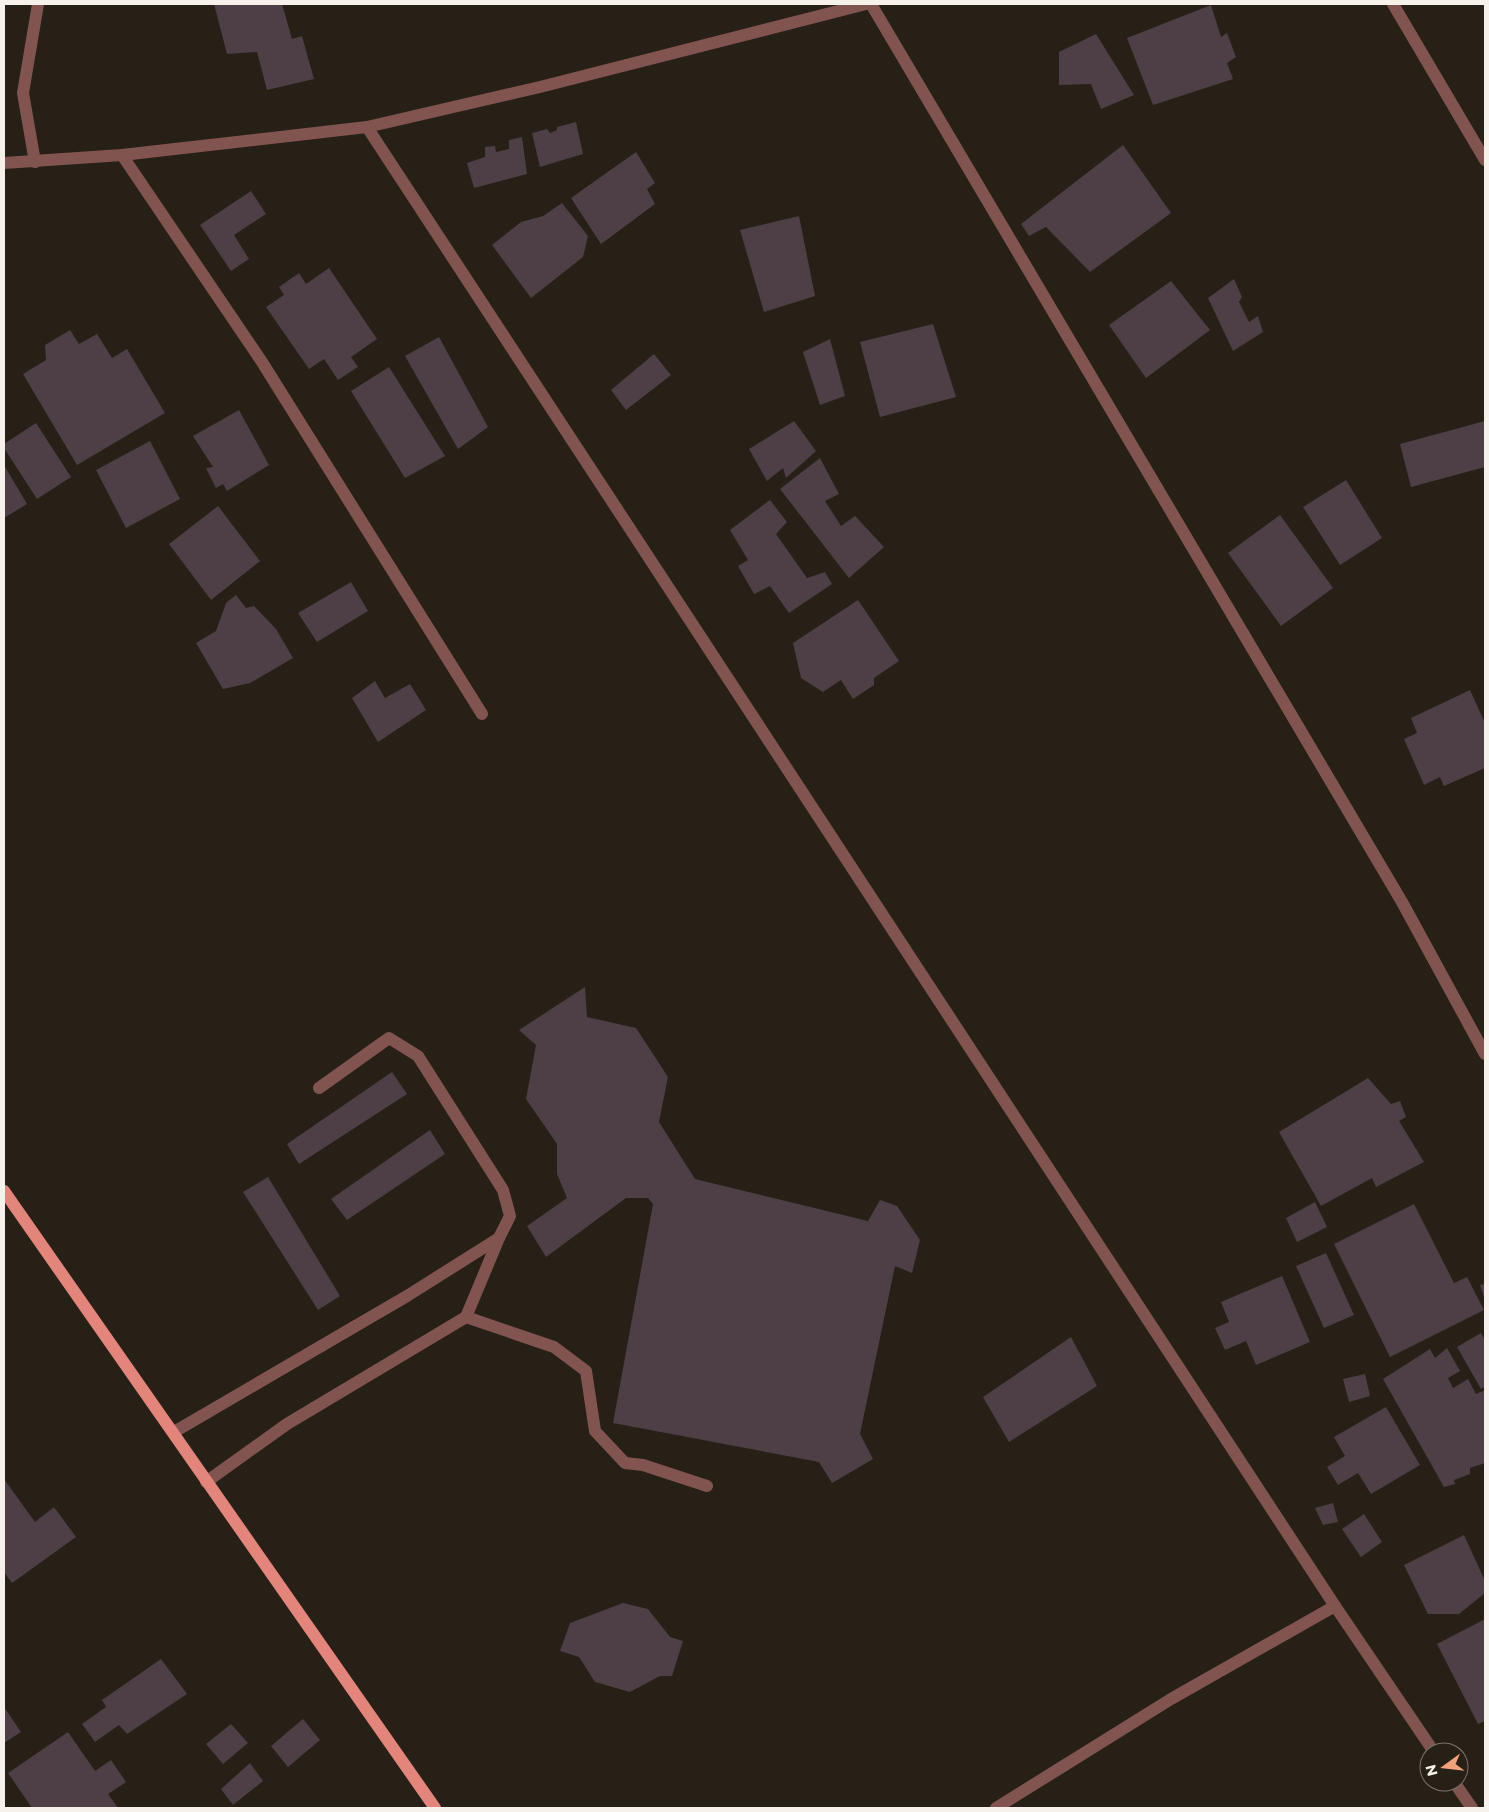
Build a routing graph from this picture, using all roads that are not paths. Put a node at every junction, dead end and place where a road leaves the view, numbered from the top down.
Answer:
1 (38, 4) edge
2 (866, 4) edge
3 (871, 4) edge
4 (1393, 4) edge
5 (367, 126) junction
6 (122, 155) junction
7 (1485, 160) edge
8 (35, 162) junction
9 (4, 163) edge
10 (482, 714) dead end
11 (1485, 1054) edge
12 (319, 1088) dead end
13 (4, 1191) edge
14 (499, 1238) junction
15 (466, 1317) junction
16 (174, 1432) junction
17 (206, 1482) junction
18 (707, 1486) dead end
19 (1335, 1606) junction
20 (1427, 1742) edge
21 (1461, 1792) edge
22 (435, 1808) edge
23 (996, 1808) edge
24 (1472, 1808) edge

1 - 8 street
2 - 5 street
3 - 11 street
4 - 7 street
5 - 6 street
5 - 19 street
6 - 8 street
6 - 10 street
8 - 9 street
12 - 14 street
13 - 16 main road
14 - 15 street
14 - 16 street
15 - 17 street
15 - 18 street
16 - 17 main road
17 - 22 main road
19 - 20 street
19 - 23 street
21 - 24 street

